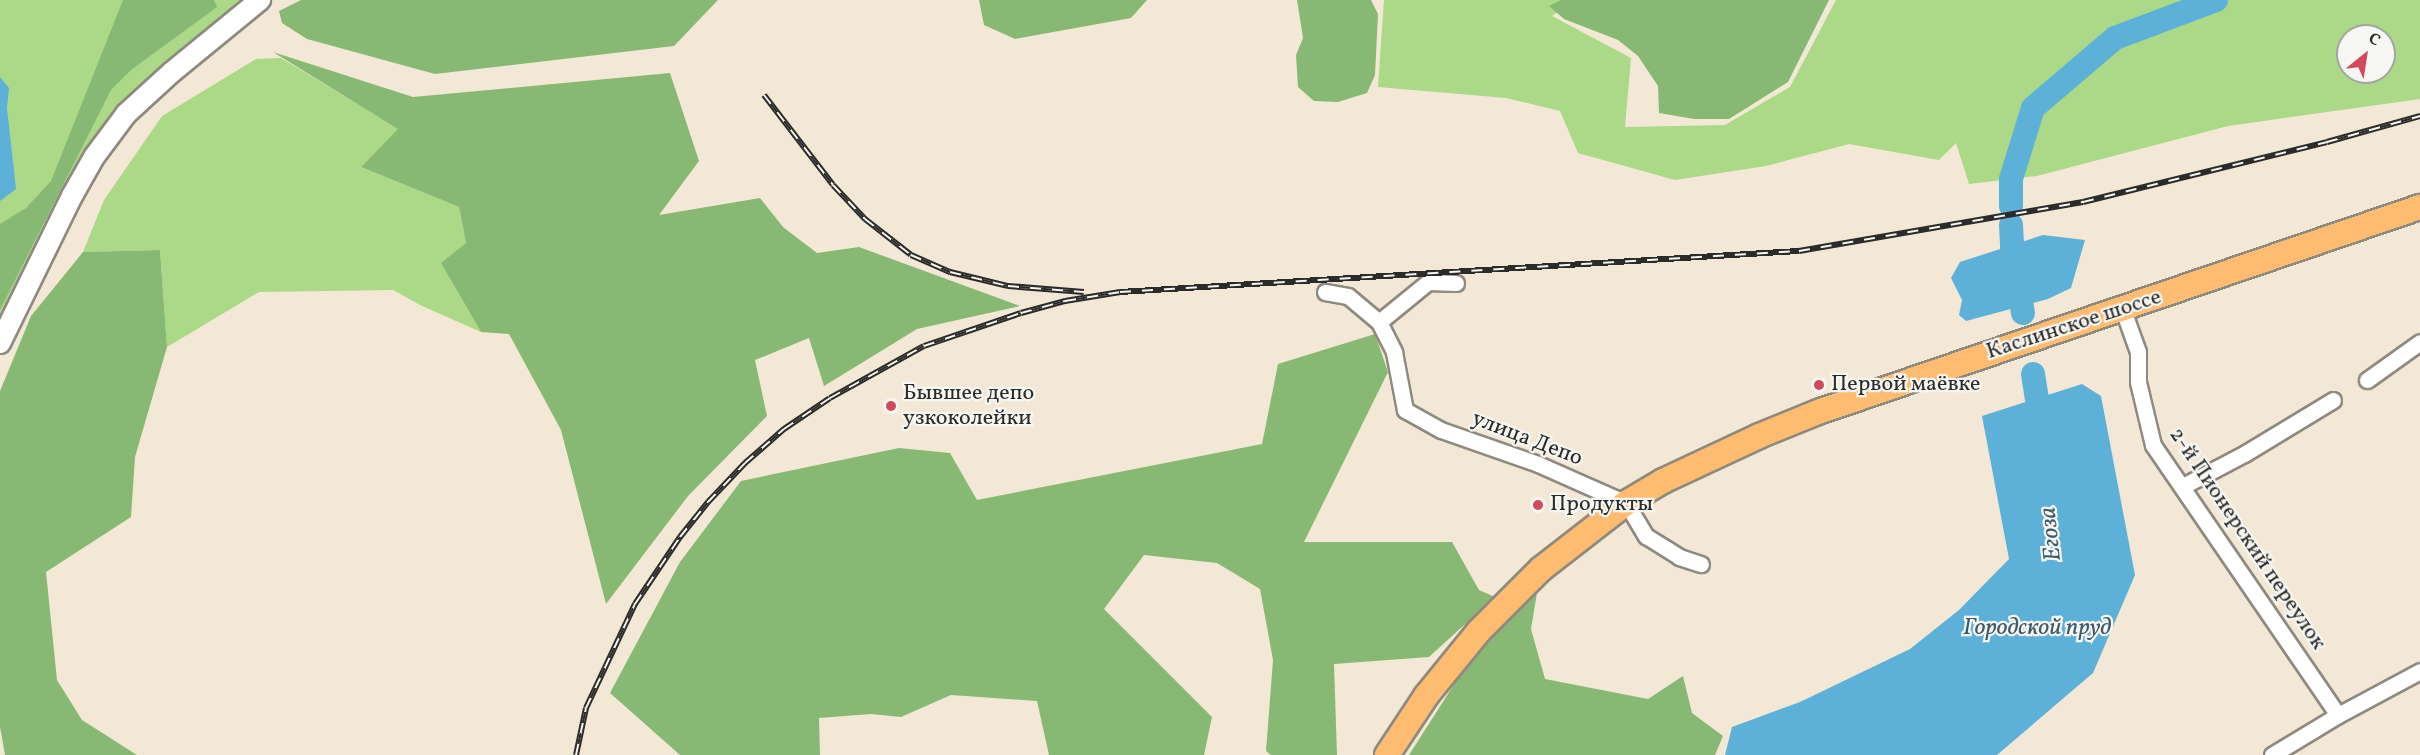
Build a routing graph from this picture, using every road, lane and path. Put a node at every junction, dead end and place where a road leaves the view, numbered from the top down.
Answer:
1 (260, 0) edge
2 (2420, 207) edge
3 (1456, 283) dead end
4 (1325, 292) dead end
5 (2123, 310) junction
6 (1380, 322) junction
7 (2420, 342) edge
8 (0, 343) edge
9 (2367, 380) dead end
10 (2333, 400) dead end
11 (2183, 486) junction
12 (1626, 503) junction
13 (1701, 564) dead end
14 (2420, 670) edge
15 (2338, 715) junction
16 (1388, 755) edge
17 (2272, 755) edge

1 - 8 street
2 - 5 main road, Каслинское шоссе
3 - 6 street
4 - 6 street, улица Депо
5 - 11 street, 2-й Пионерский переулок
5 - 12 main road, Каслинское шоссе
6 - 12 street, улица Депо
7 - 9 street
10 - 11 street
11 - 15 street, 2-й Пионерский переулок
12 - 13 street
12 - 16 main road, Каслинское шоссе
14 - 15 street
15 - 17 street

